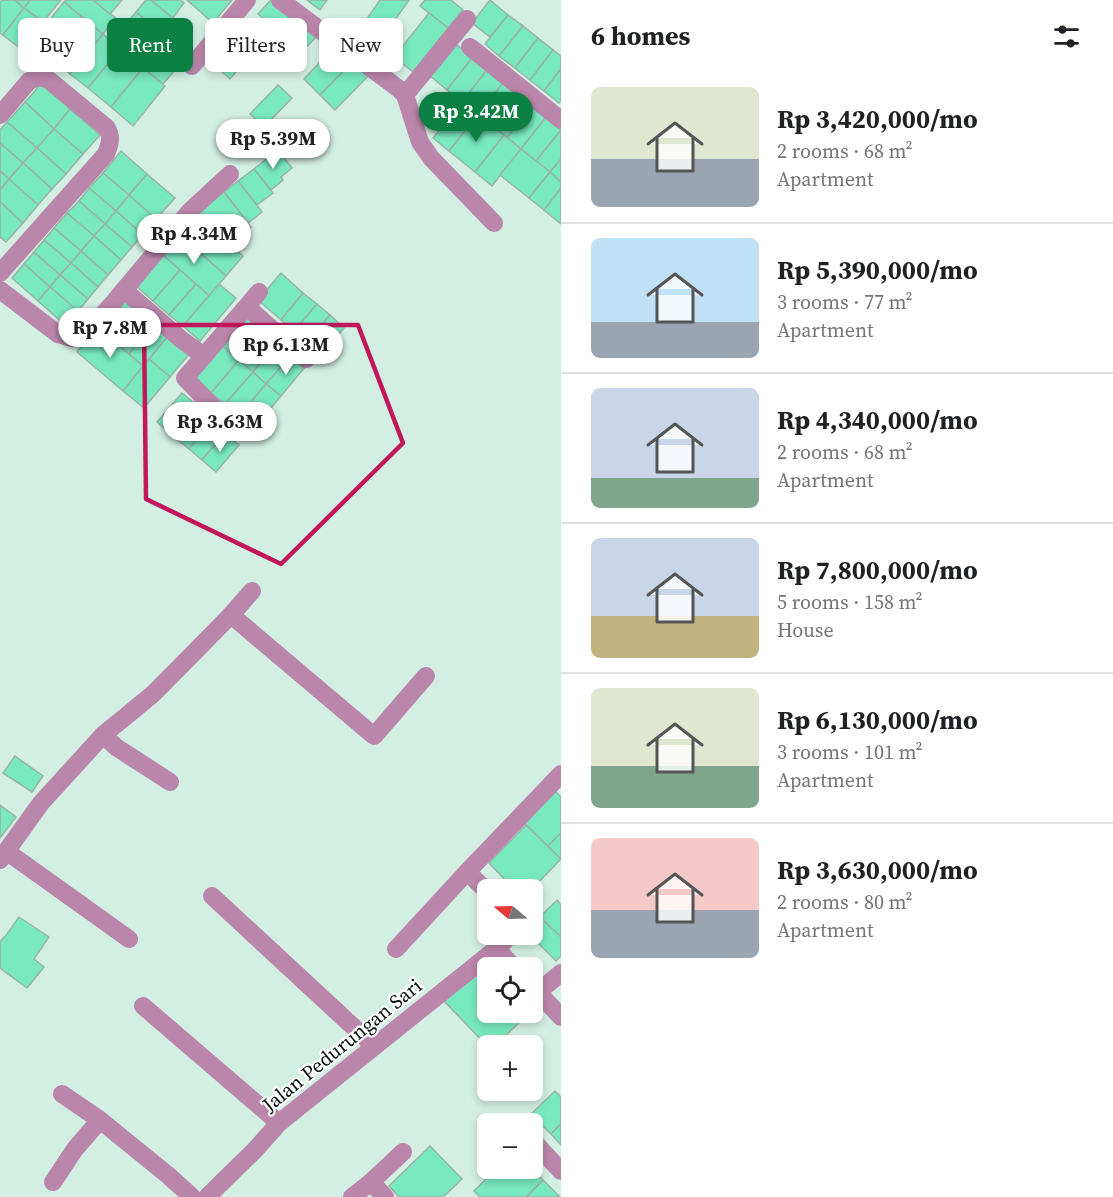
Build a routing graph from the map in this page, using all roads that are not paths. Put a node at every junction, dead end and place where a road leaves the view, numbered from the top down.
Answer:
1 (247, 0) edge
2 (280, 0) edge
3 (467, 19) dead end
4 (470, 47) dead end
5 (193, 65) edge
6 (405, 96) junction
7 (0, 115) edge
8 (561, 120) edge
9 (231, 174) dead end
10 (494, 223) dead end
11 (0, 273) edge
12 (0, 290) edge
13 (124, 290) junction
14 (259, 292) dead end
15 (247, 307) junction
16 (204, 356) junction
17 (306, 359) dead end
18 (237, 432) dead end
19 (252, 591) dead end
20 (231, 615) junction
21 (426, 676) dead end
22 (103, 735) junction
23 (561, 774) edge
24 (170, 782) dead end
25 (3, 856) edge
26 (467, 872) junction
27 (477, 882) edge
28 (212, 897) dead end
29 (129, 939) dead end
30 (500, 945) edge
31 (396, 949) dead end
32 (496, 949) junction
33 (504, 957) edge
34 (561, 973) edge
35 (543, 984) edge
36 (543, 998) edge
37 (143, 1006) dead end
38 (561, 1017) edge
39 (374, 1046) junction
40 (62, 1094) dead end
41 (100, 1120) junction
42 (279, 1123) junction
43 (404, 1152) dead end
44 (543, 1152) edge
45 (561, 1171) edge
46 (53, 1182) dead end
47 (371, 1182) junction
48 (192, 1197) edge
49 (207, 1197) edge
50 (352, 1197) edge
51 (385, 1197) edge

1 - 5 street
2 - 6 street
3 - 6 street
4 - 8 street
6 - 10 street
7 - 11 street
9 - 13 street
12 - 13 street
13 - 16 street
14 - 15 street
15 - 16 street
15 - 17 street
16 - 18 street
19 - 20 street
20 - 21 street
20 - 22 street
22 - 24 street
22 - 25 street
23 - 26 street
25 - 29 street
26 - 27 street
26 - 31 street
28 - 39 street
30 - 32 street, Jalan Pedurungan Sari
32 - 33 street
32 - 39 street, Jalan Pedurungan Sari
34 - 35 street
36 - 38 street
37 - 42 street
39 - 42 street, Jalan Pedurungan Sari
40 - 41 street
41 - 46 street
41 - 48 street
42 - 49 street, Jalan Pedurungan Sari
43 - 47 street
44 - 45 street
47 - 50 street
47 - 51 street

